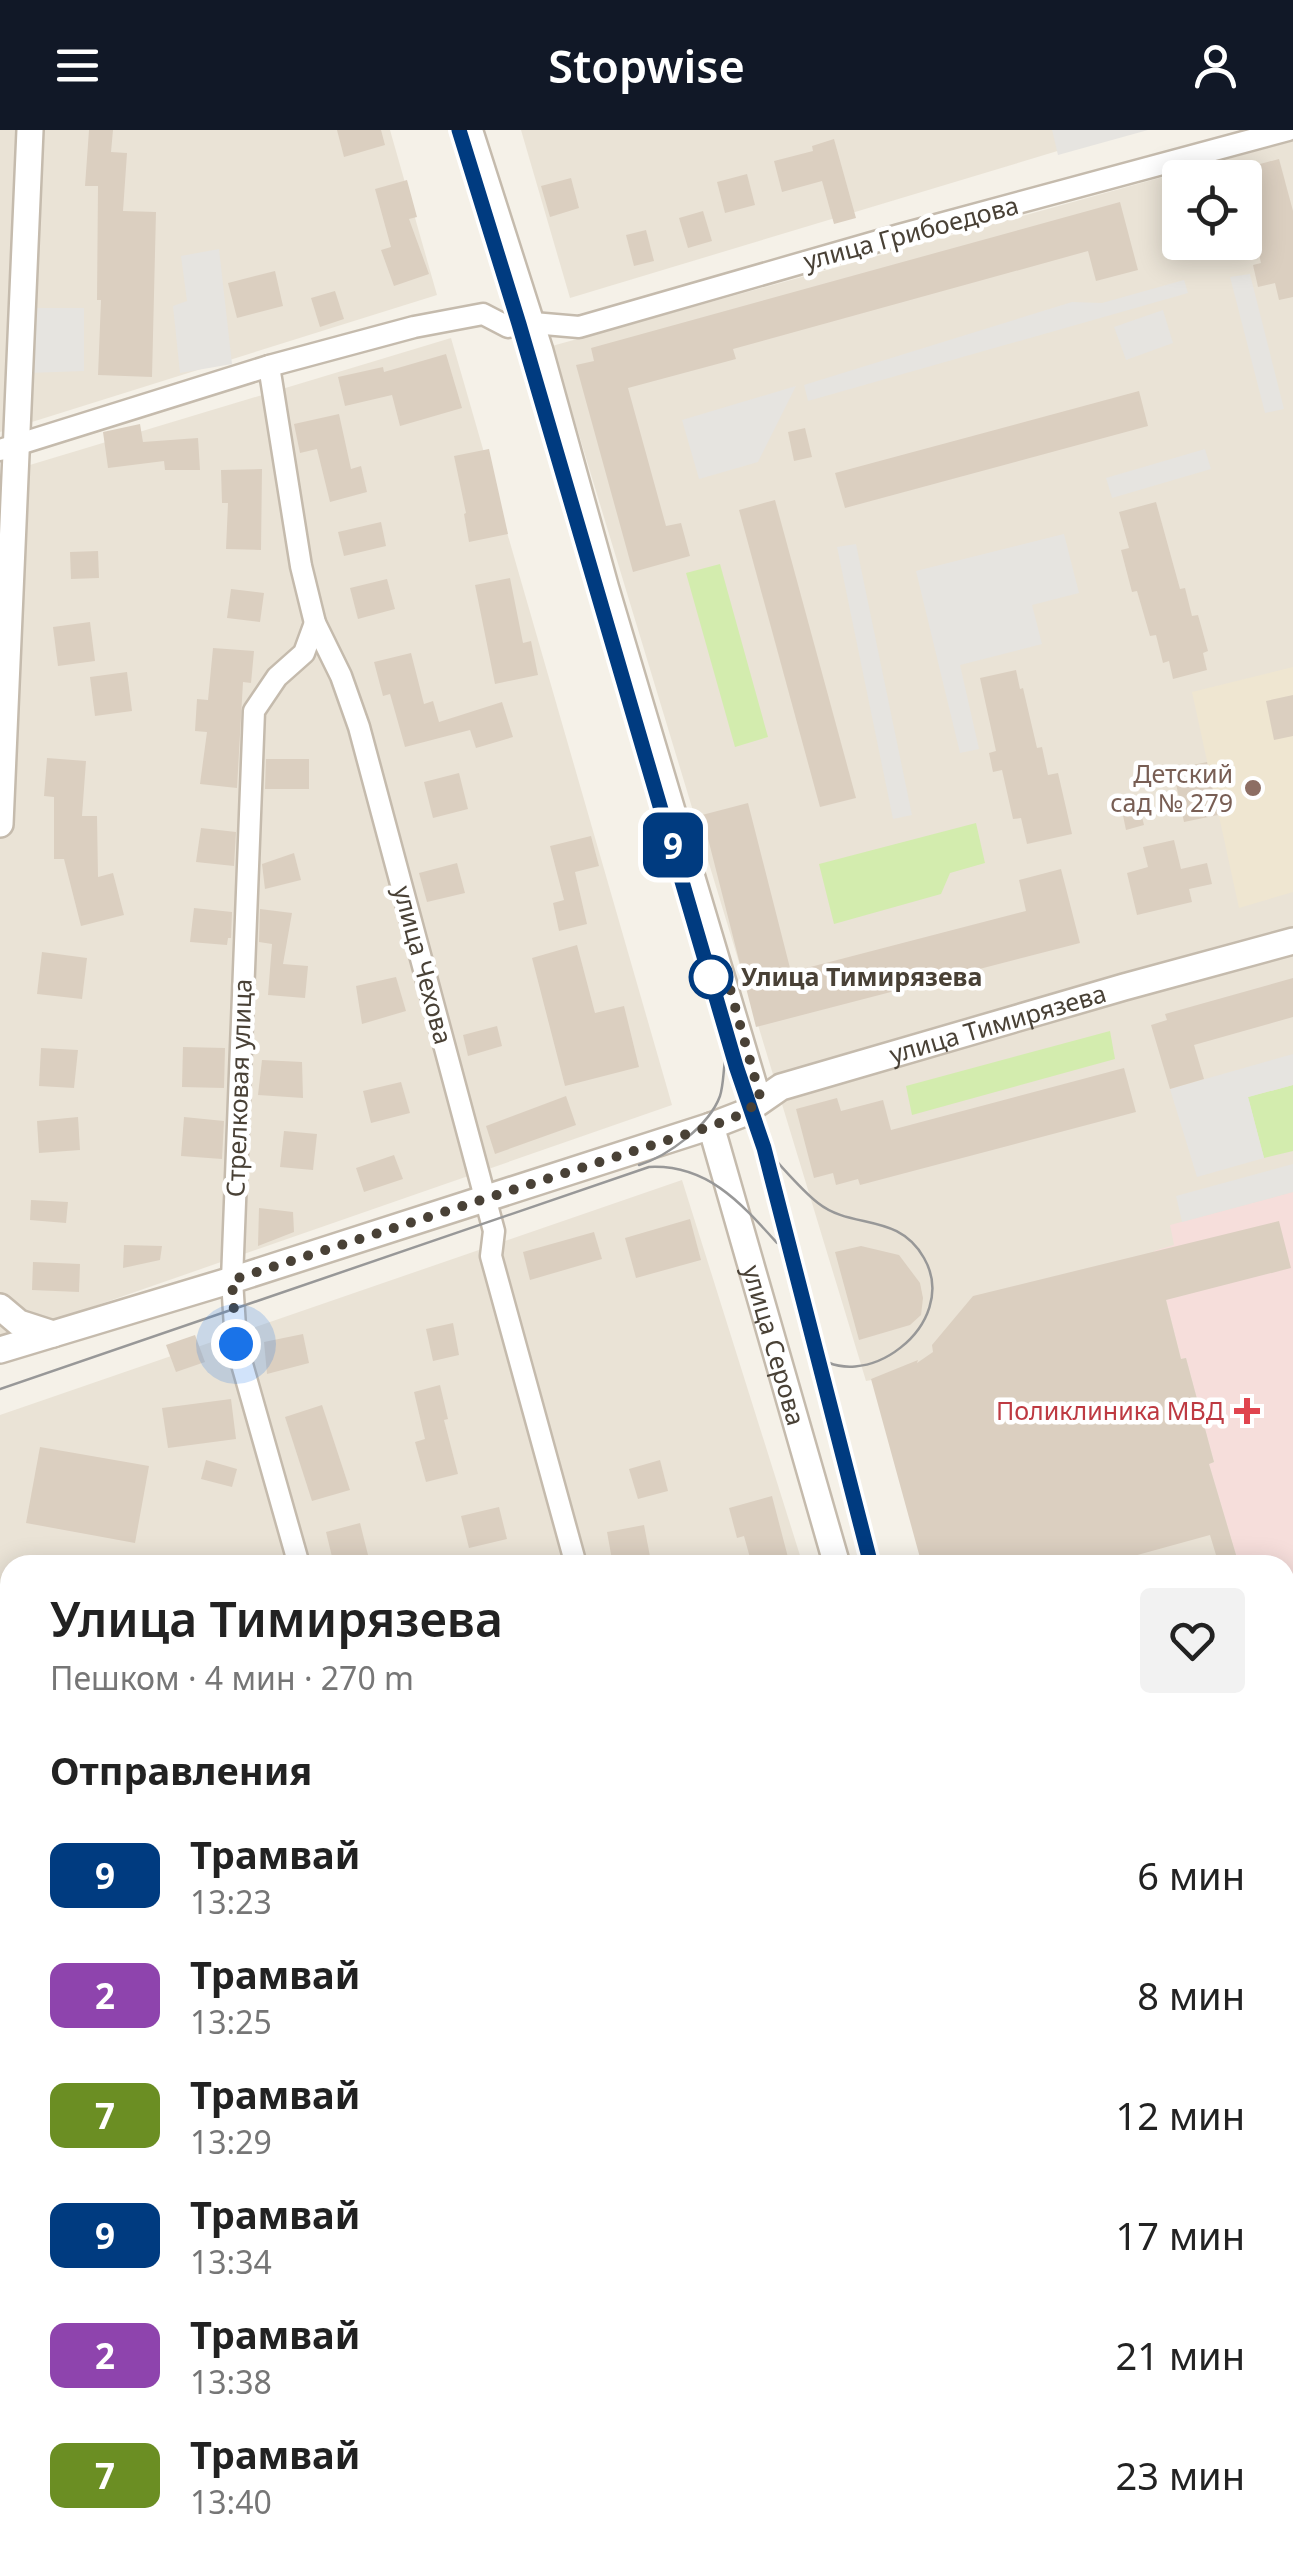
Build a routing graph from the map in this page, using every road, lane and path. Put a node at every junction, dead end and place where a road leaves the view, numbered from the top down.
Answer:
1 (30, 130) edge
2 (472, 130) edge
3 (1287, 130) edge
4 (533, 323) junction
5 (269, 366) junction
6 (8, 447) edge
7 (315, 623) junction
8 (0, 824) edge
9 (1293, 941) edge
10 (761, 1100) junction
11 (712, 1126) junction
12 (485, 1198) junction
13 (232, 1280) junction
14 (0, 1307) edge
15 (53, 1334) junction
16 (0, 1350) edge
17 (296, 1555) edge
18 (573, 1555) edge
19 (833, 1555) edge

1 - 6 street
2 - 4 street
3 - 4 street, улица Грибоедова
4 - 5 street, улица Грибоедова
4 - 10 street
5 - 6 street
5 - 7 street, улица Чехова
6 - 8 street
7 - 12 street, улица Чехова
7 - 13 street, Стрелковая улица
9 - 10 street, улица Тимирязева
10 - 11 street, улица Тимирязева
11 - 12 street, улица Тимирязева
11 - 19 street, улица Серова
12 - 13 street, улица Тимирязева
12 - 18 street, улица Чехова
13 - 15 street, улица Тимирязева
13 - 17 street, Стрелковая улица
14 - 15 street
15 - 16 street, улица Тимирязева

